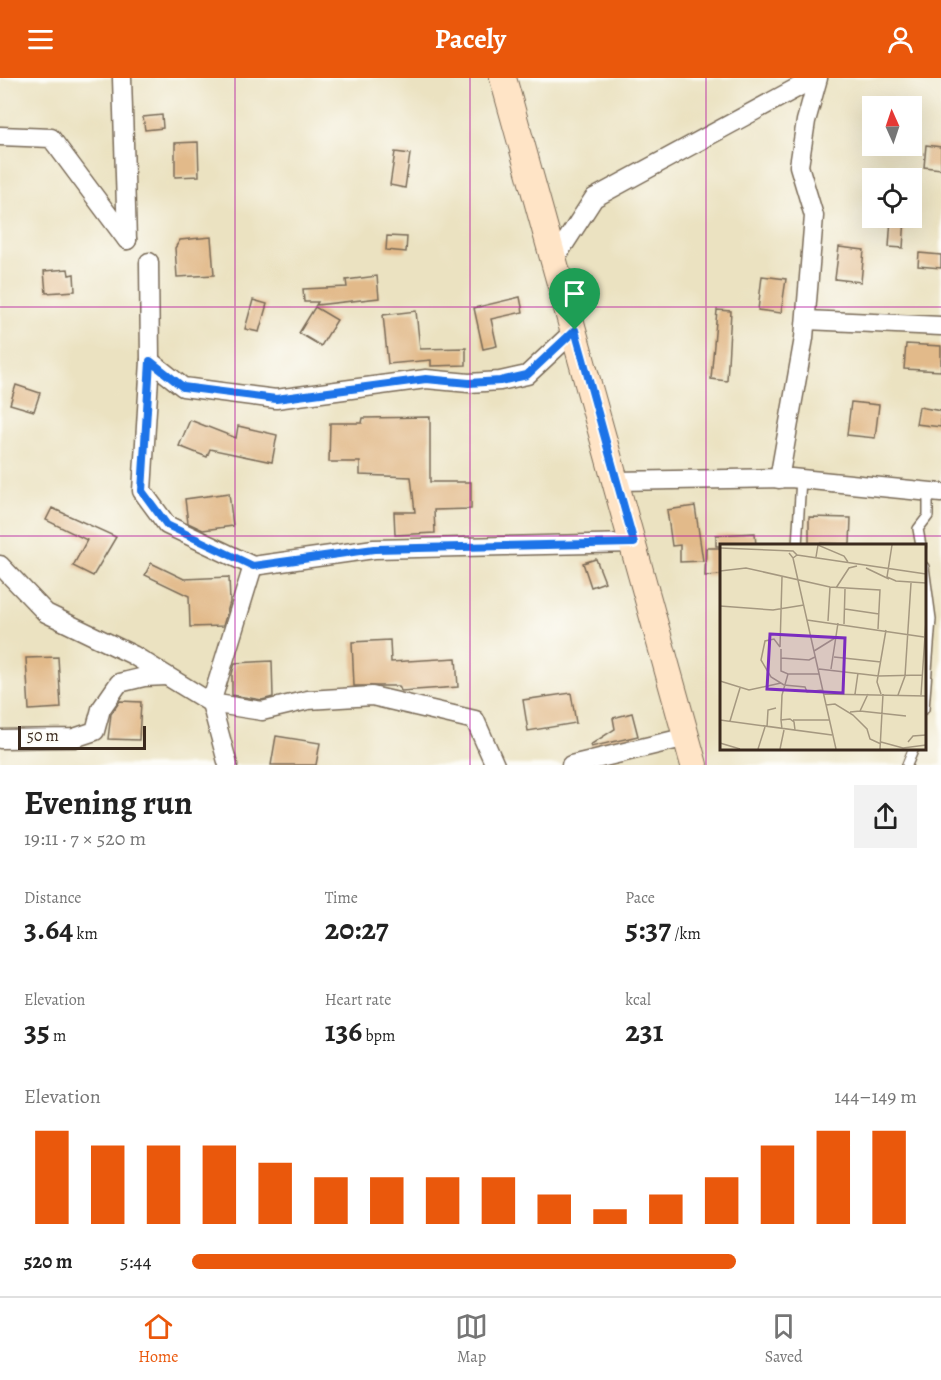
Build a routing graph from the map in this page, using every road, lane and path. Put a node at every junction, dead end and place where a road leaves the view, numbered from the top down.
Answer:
1 (122, 78) edge
2 (503, 78) edge
3 (816, 78) edge
4 (0, 136) edge
5 (554, 260) junction
6 (149, 262) dead end
7 (806, 320) junction
8 (941, 326) edge
9 (575, 330) junction
10 (150, 361) junction
11 (801, 478) junction
12 (779, 479) junction
13 (617, 481) junction
14 (934, 492) edge
15 (634, 543) junction
16 (797, 544) edge
17 (921, 544) edge
18 (0, 565) edge
19 (253, 566) junction
20 (926, 582) edge
21 (166, 676) junction
22 (926, 683) edge
23 (211, 703) junction
24 (687, 736) junction
25 (0, 739) edge
26 (913, 750) edge
27 (228, 765) edge
28 (495, 765) edge
29 (571, 765) edge
30 (694, 765) edge
31 (907, 765) edge

1 - 4 street
2 - 5 main road
3 - 5 street
3 - 7 street
5 - 9 main road
6 - 10 street
7 - 8 street
7 - 12 street
9 - 10 street
9 - 13 main road
10 - 19 street
11 - 12 street
11 - 14 street
11 - 16 lane
12 - 13 street
13 - 15 main road
14 - 17 lane
15 - 19 street
15 - 24 main road
18 - 21 street
19 - 23 street
20 - 22 lane
21 - 23 street
21 - 25 street
23 - 27 street
23 - 28 street
24 - 29 street
24 - 30 main road
26 - 31 lane

